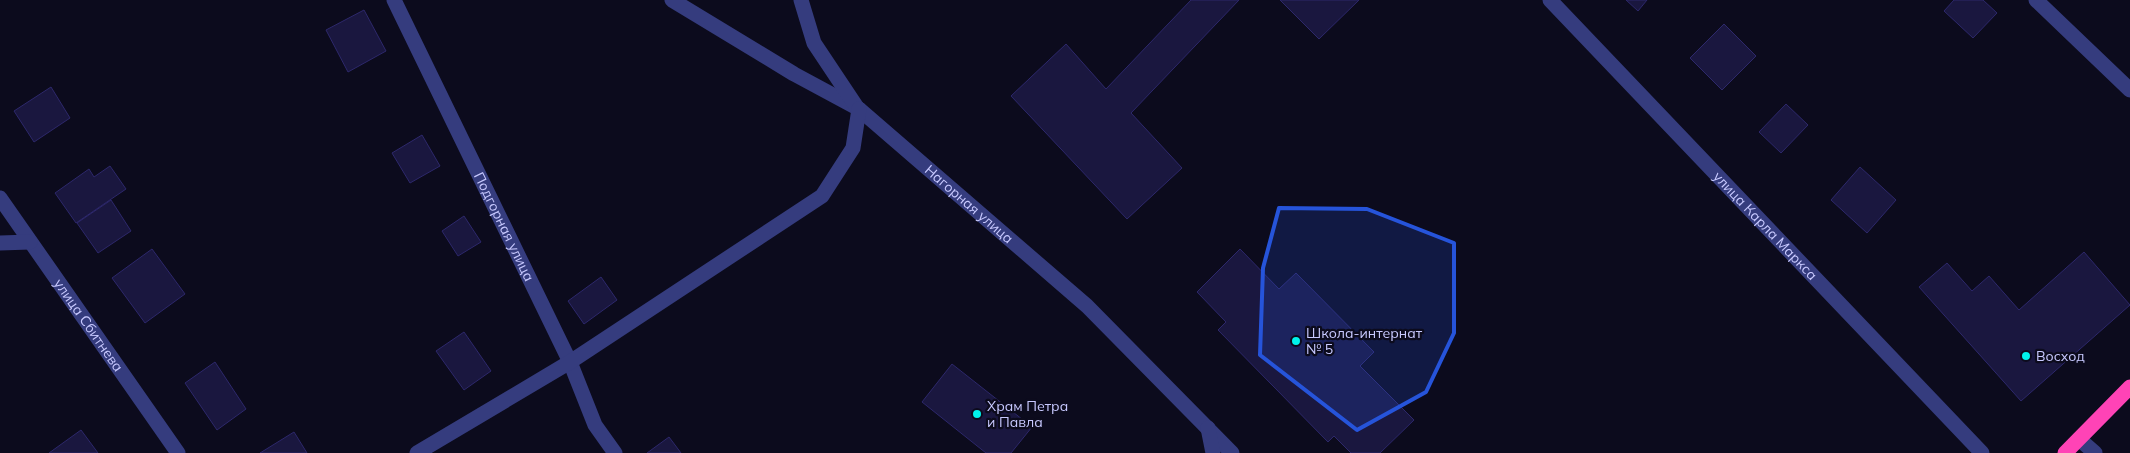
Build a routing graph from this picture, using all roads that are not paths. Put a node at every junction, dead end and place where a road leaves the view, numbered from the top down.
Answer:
1 (394, 0) edge
2 (672, 0) edge
3 (801, 0) edge
4 (1550, 0) edge
5 (2036, 0) edge
6 (2130, 90) edge
7 (859, 110) junction
8 (0, 198) edge
9 (30, 242) junction
10 (0, 243) edge
11 (570, 362) junction
12 (2130, 387) edge
13 (1207, 426) junction
14 (2079, 440) junction
15 (178, 453) edge
16 (416, 453) edge
17 (615, 453) edge
18 (1213, 453) edge
19 (1232, 453) edge
20 (1982, 453) edge
21 (2066, 453) edge
22 (2094, 453) edge

1 - 11 street, Подгорная улица
2 - 7 street, Нагорная улица
3 - 7 street
4 - 20 street, улица Карла Маркса
5 - 6 street
7 - 11 street
7 - 13 street, Нагорная улица
8 - 9 street, улица Сбитнева
9 - 10 street
9 - 15 street, улица Сбитнева
11 - 16 street
11 - 17 street, Подгорная улица
12 - 14 highway
13 - 18 street
13 - 19 street, Нагорная улица
14 - 21 highway
14 - 22 street

